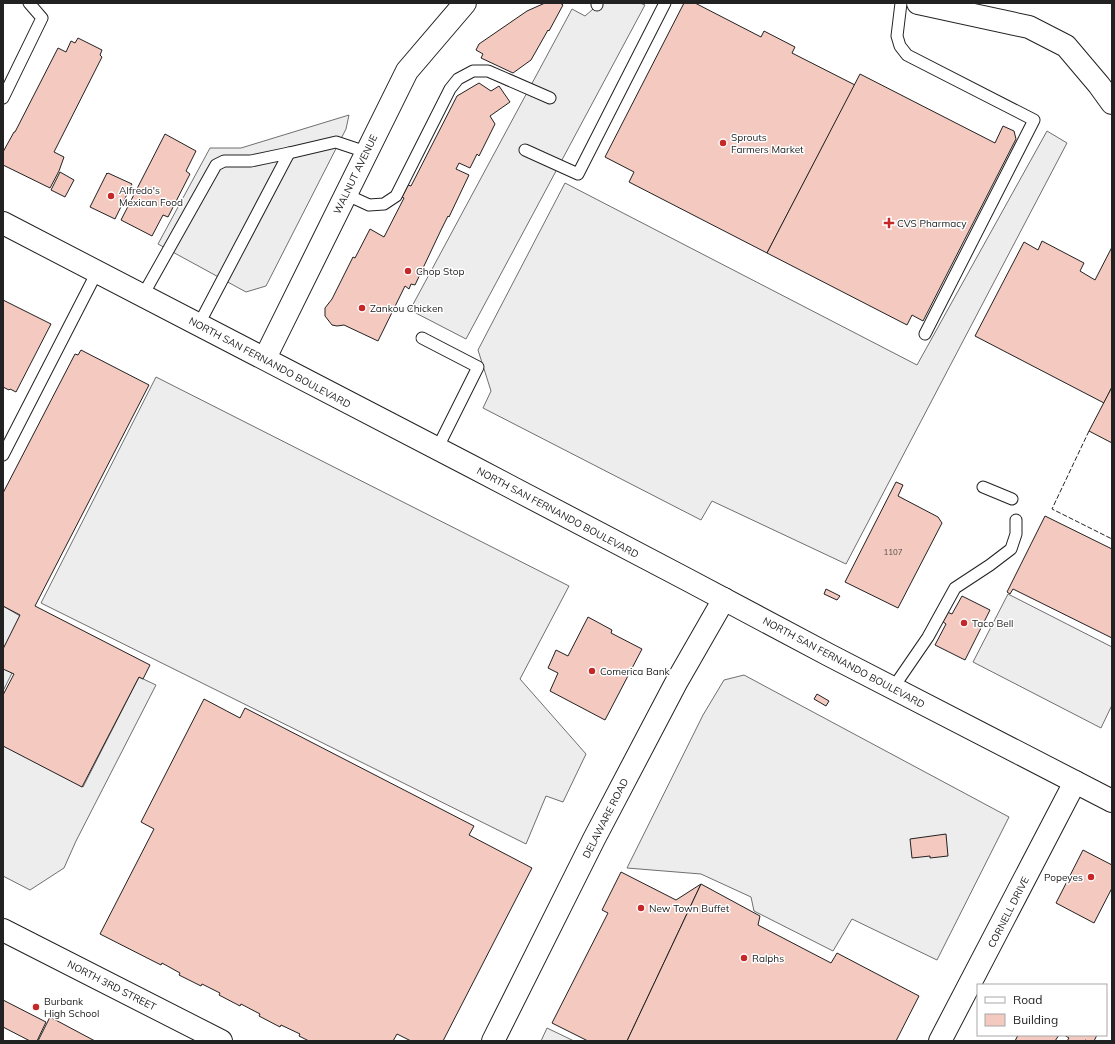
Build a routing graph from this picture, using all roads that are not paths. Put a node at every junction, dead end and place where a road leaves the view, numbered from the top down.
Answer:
1 (29, 3) edge
2 (465, 3) edge
3 (665, 3) edge
4 (901, 3) edge
5 (918, 3) edge
6 (3, 98) edge
7 (550, 98) dead end
8 (1112, 103) edge
9 (525, 150) dead end
10 (366, 152) junction
11 (289, 153) junction
12 (345, 194) junction
13 (3, 223) edge
14 (97, 272) junction
15 (143, 295) junction
16 (199, 324) junction
17 (925, 334) dead end
18 (422, 338) dead end
19 (264, 358) junction
20 (437, 449) junction
21 (3, 455) edge
22 (983, 487) dead end
23 (1012, 499) dead end
24 (1016, 520) dead end
25 (724, 599) junction
26 (893, 688) junction
27 (1075, 782) junction
28 (1112, 801) edge
29 (3, 930) edge
30 (221, 1041) edge
31 (493, 1041) edge
32 (940, 1041) edge

1 - 6 lane
2 - 10 street, WALNUT AVENUE
3 - 9 lane
4 - 17 lane
5 - 8 street
7 - 12 lane
10 - 11 lane
10 - 12 street, WALNUT AVENUE
11 - 15 lane
11 - 16 lane
12 - 19 street, WALNUT AVENUE
13 - 14 street, NORTH SAN FERNANDO BOULEVARD
14 - 15 street, NORTH SAN FERNANDO BOULEVARD
14 - 21 lane
15 - 16 street, NORTH SAN FERNANDO BOULEVARD
16 - 19 street, NORTH SAN FERNANDO BOULEVARD
18 - 20 lane
19 - 20 street, NORTH SAN FERNANDO BOULEVARD
20 - 25 street, NORTH SAN FERNANDO BOULEVARD
22 - 23 lane
24 - 26 lane
25 - 26 street, NORTH SAN FERNANDO BOULEVARD
25 - 31 street, DELAWARE ROAD
26 - 27 street, NORTH SAN FERNANDO BOULEVARD
27 - 28 street, NORTH SAN FERNANDO BOULEVARD
27 - 32 street, CORNELL DRIVE
29 - 30 street, NORTH 3RD STREET

